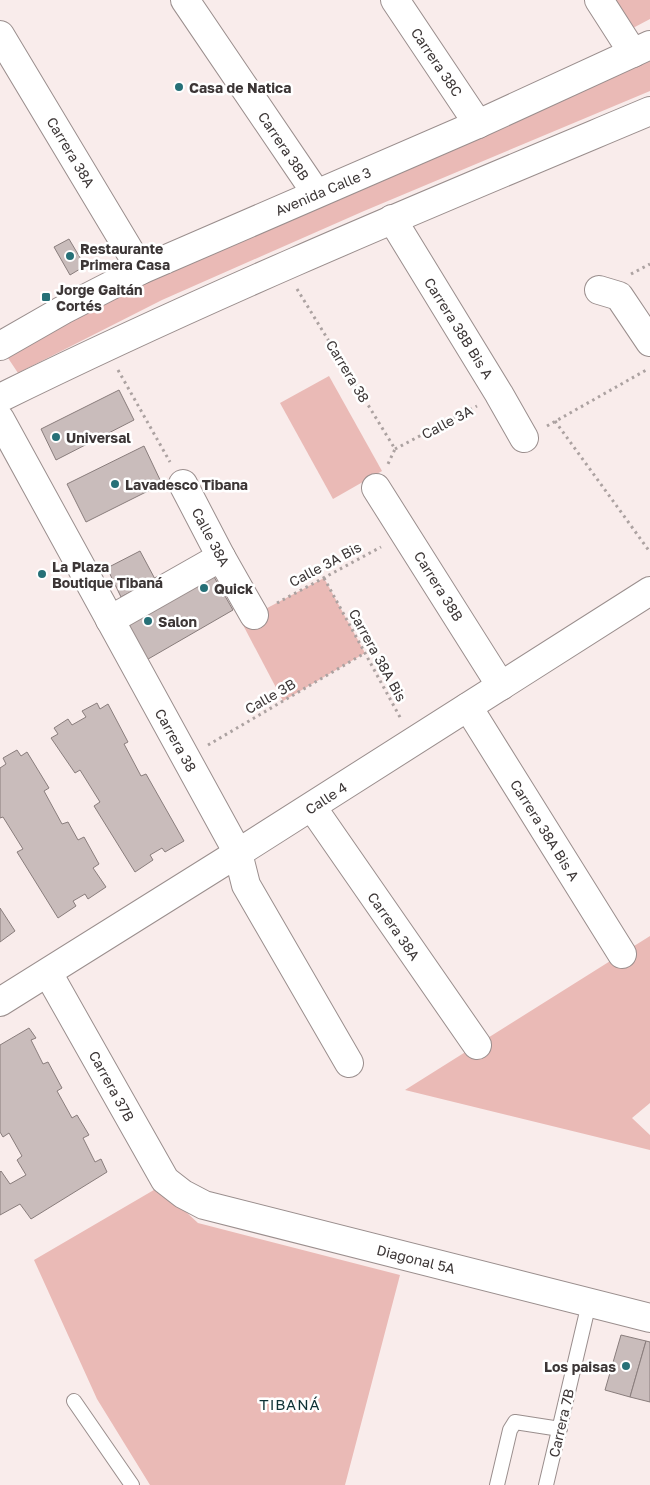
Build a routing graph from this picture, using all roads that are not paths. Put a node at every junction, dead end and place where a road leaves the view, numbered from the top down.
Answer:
1 (185, 0) edge
2 (396, 0) edge
3 (599, 0) edge
4 (0, 35) edge
5 (642, 49) edge
6 (650, 111) edge
7 (478, 124) junction
8 (316, 193) junction
9 (392, 219) junction
10 (141, 270) junction
11 (599, 290) dead end
12 (650, 342) edge
13 (0, 346) edge
14 (0, 398) edge
15 (0, 419) edge
16 (524, 438) road end
17 (183, 484) road end
18 (376, 488) road end
19 (221, 557) junction
20 (650, 590) edge
21 (254, 615) road end
22 (110, 620) junction
23 (501, 686) junction
24 (468, 707) junction
25 (312, 807) junction
26 (238, 853) junction
27 (622, 954) dead end
28 (48, 973) junction
29 (0, 1002) edge
30 (477, 1045) dead end
31 (349, 1063) dead end
32 (183, 1194) joint
33 (589, 1303) junction
34 (650, 1318) edge
35 (74, 1402) dead end
36 (560, 1429) junction
37 (132, 1485) edge
38 (498, 1485) edge
39 (546, 1485) edge

1 - 8 street, Carrera 38B
2 - 7 street, Carrera 38C
3 - 5 street
4 - 10 street, Carrera 38A
5 - 7 street, Avenida Calle 3
6 - 9 street
7 - 8 street, Avenida Calle 3
8 - 10 street, Avenida Calle 3
9 - 14 street
9 - 16 street, Carrera 38B Bis A
10 - 13 street, Avenida Calle 3
11 - 12 street
15 - 22 street, Carrera 38
17 - 19 street, Calle 38A
18 - 23 street, Carrera 38B
19 - 21 street, Calle 38A
19 - 22 street
20 - 23 street, Calle 4
22 - 26 street, Carrera 38
23 - 24 street, Calle 4
24 - 25 street, Calle 4
24 - 27 street, Carrera 38A Bis A
25 - 26 street, Calle 4
25 - 30 street, Carrera 38A
26 - 28 street, Calle 4
26 - 31 street, Carrera 38
28 - 29 street, Calle 4
28 - 32 street, Carrera 37B
32 - 33 street, Diagonal 5A
33 - 34 street, Diagonal 5A
33 - 36 lane, Carrera 7B
35 - 37 lane
36 - 38 lane
36 - 39 lane, Carrera 7B

